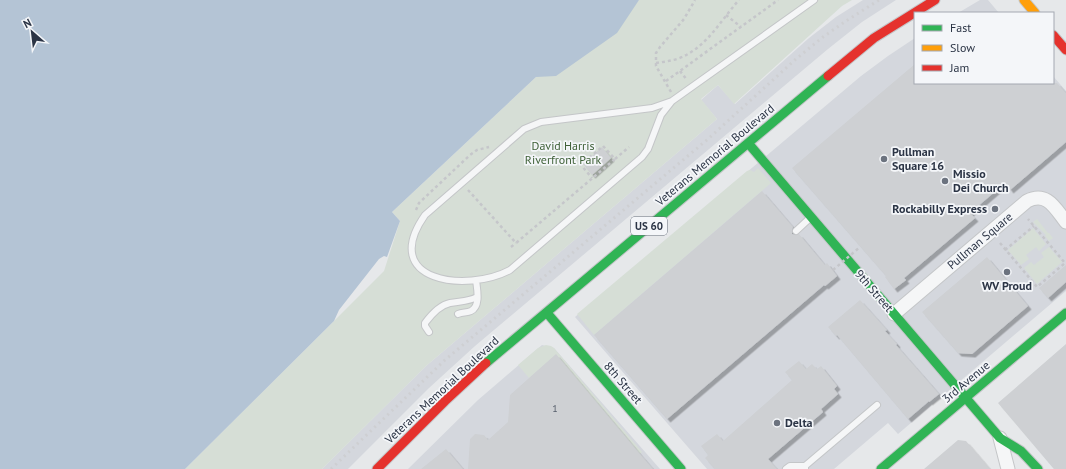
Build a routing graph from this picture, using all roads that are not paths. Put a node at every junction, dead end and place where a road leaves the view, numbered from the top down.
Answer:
1 (814, 0) edge
2 (935, 0) edge
3 (1024, 0) edge
4 (916, 12) edge
5 (1034, 12) edge
6 (914, 13) edge
7 (1054, 36) edge
8 (1066, 50) edge
9 (672, 101) junction
10 (748, 143) junction
11 (811, 217) junction
12 (1066, 222) edge
13 (796, 230) dead end
14 (476, 280) junction
15 (477, 297) junction
16 (547, 313) junction
17 (1066, 313) edge
18 (458, 314) dead end
19 (894, 314) junction
20 (429, 332) dead end
21 (966, 398) junction
22 (877, 405) dead end
23 (1000, 438) junction
24 (805, 468) edge
25 (377, 469) edge
26 (681, 469) edge
27 (786, 469) edge
28 (881, 469) edge
29 (1008, 469) edge
30 (1038, 469) edge

1 - 9 lane
2 - 4 main road, Veterans Memorial Boulevard / US 60
3 - 5 main road
6 - 10 main road, Veterans Memorial Boulevard / US 60
7 - 8 main road
9 - 14 lane
9 - 14 lane
10 - 11 main road, 9th Street
10 - 16 main road, Veterans Memorial Boulevard / US 60
11 - 13 lane
11 - 19 main road, 9th Street
12 - 19 street, Pullman Square
14 - 15 lane
15 - 18 lane
15 - 20 lane
16 - 25 main road, Veterans Memorial Boulevard / US 60
16 - 26 main road, 8th Street
17 - 21 main road, 3rd Avenue
19 - 21 main road, 9th Street
21 - 23 main road, 9th Street
21 - 28 main road, 3rd Avenue
22 - 24 lane
23 - 29 street, 9th Street
23 - 30 main road, 9th Street
24 - 27 lane

